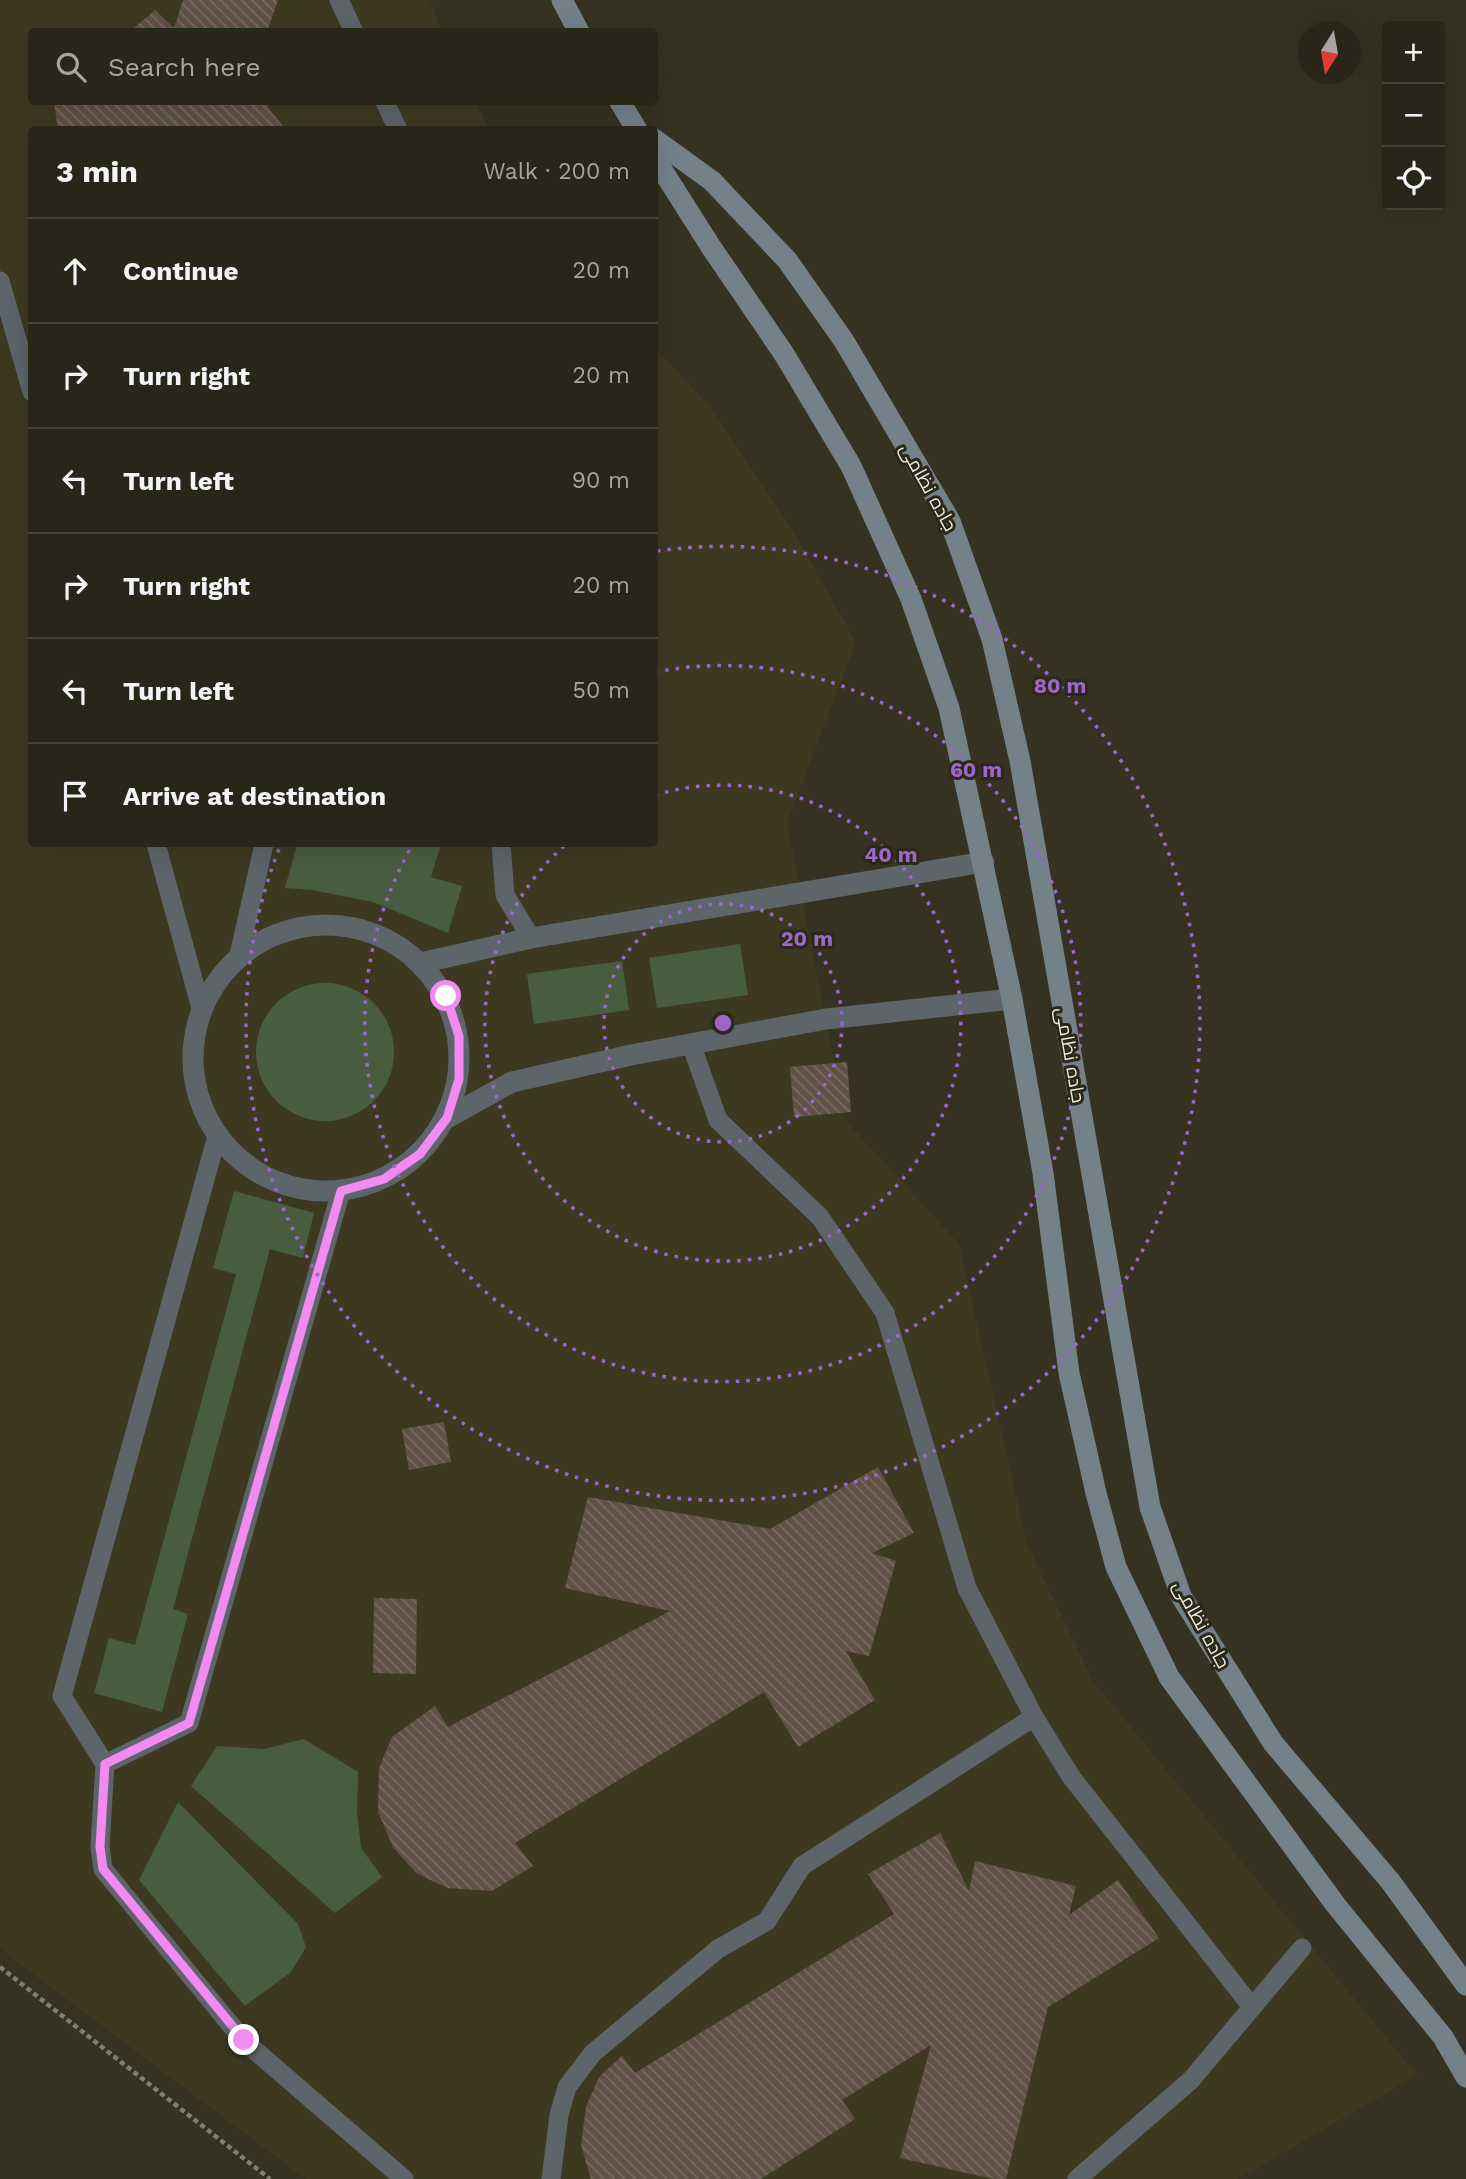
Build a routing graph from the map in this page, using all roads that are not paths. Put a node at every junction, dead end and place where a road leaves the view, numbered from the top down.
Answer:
1 (339, 0) edge
2 (562, 0) edge
3 (352, 28) edge
4 (577, 28) edge
5 (386, 105) edge
6 (622, 105) edge
7 (396, 126) edge
8 (636, 126) edge
9 (658, 142) edge
10 (658, 163) edge
11 (0, 281) edge
12 (28, 378) edge
13 (157, 847) edge
14 (263, 847) edge
15 (501, 847) edge
16 (984, 862) junction
17 (531, 938) junction
18 (239, 955) junction
19 (421, 962) junction
20 (1012, 999) junction
21 (201, 1008) junction
22 (691, 1044) junction
23 (447, 1118) junction
24 (217, 1136) junction
25 (341, 1191) junction
26 (1034, 1717) junction
27 (105, 1764) junction
28 (1302, 1948) dead end
29 (1466, 1985) edge
30 (1252, 2007) junction
31 (1466, 2077) edge
32 (404, 2179) edge
33 (551, 2179) edge
34 (1077, 2179) edge

1 - 3 lane
2 - 4 main road
5 - 7 lane
6 - 8 main road
9 - 29 main road, جاده نظامی
10 - 16 main road
11 - 12 lane
13 - 21 lane
14 - 18 lane
15 - 17 lane
16 - 17 street
16 - 20 main road
17 - 19 street
18 - 19 street
18 - 21 street
19 - 23 street
20 - 22 street
20 - 31 main road
21 - 24 street
22 - 23 street
22 - 26 lane
23 - 25 street
24 - 25 street
24 - 27 lane
25 - 27 lane
26 - 30 lane
26 - 33 lane
27 - 32 lane
28 - 30 lane
30 - 34 lane

